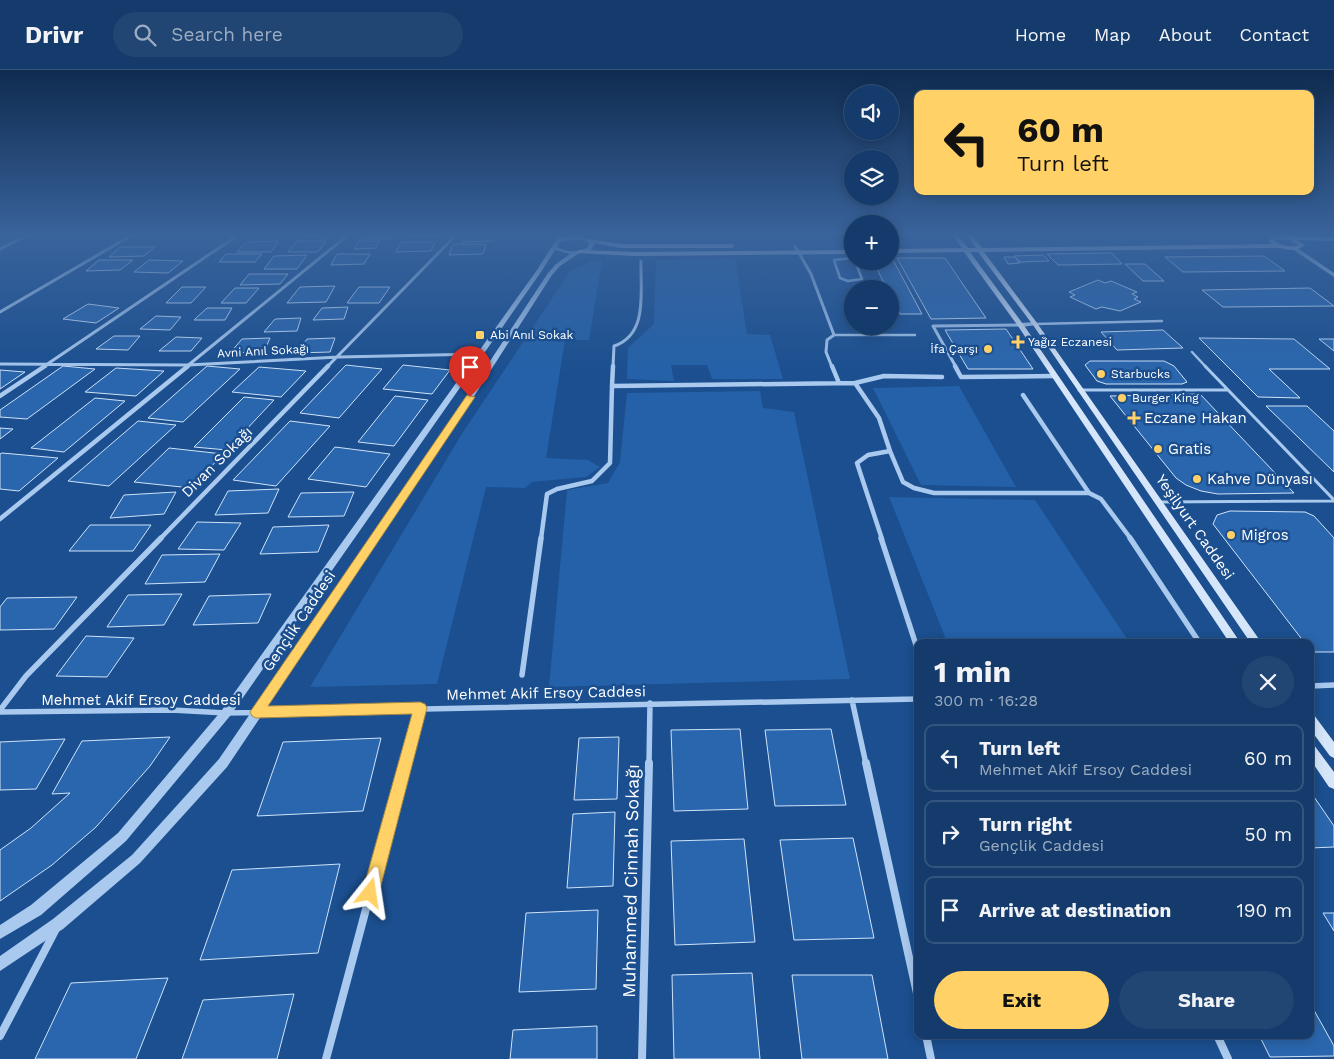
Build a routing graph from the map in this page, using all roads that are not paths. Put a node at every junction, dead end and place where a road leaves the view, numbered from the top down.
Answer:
1 (53, 281) edge
2 (170, 281) edge
3 (291, 281) edge
4 (412, 281) edge
5 (531, 281) edge
6 (545, 281) edge
7 (640, 281) edge
8 (814, 281) edge
9 (988, 281) edge
10 (1003, 281) edge
11 (0, 312) edge
12 (1162, 321) dead end
13 (1035, 324) junction
14 (1021, 325) junction
15 (834, 335) junction
16 (915, 335) dead end
17 (1192, 352) dead end
18 (481, 354) junction
19 (339, 357) junction
20 (0, 364) edge
21 (47, 364) junction
22 (188, 364) junction
23 (1055, 376) junction
24 (942, 377) dead end
25 (838, 383) junction
26 (855, 383) junction
27 (612, 386) junction
28 (1079, 390) junction
29 (1228, 390) junction
30 (1023, 395) dead end
31 (0, 396) edge
32 (890, 451) junction
33 (1089, 493) junction
34 (1334, 501) edge
35 (1158, 502) junction
36 (0, 519) edge
37 (1197, 639) edge
38 (1233, 639) edge
39 (1254, 639) edge
40 (914, 640) edge
41 (522, 675) dead end
42 (1334, 685) edge
43 (1314, 686) edge
44 (914, 699) edge
45 (852, 700) junction
46 (650, 703) junction
47 (420, 708) junction
48 (0, 711) edge
49 (256, 712) junction
50 (226, 713) junction
51 (1314, 724) edge
52 (1334, 752) edge
53 (1314, 755) edge
54 (1334, 783) edge
55 (58, 924) junction
56 (0, 932) edge
57 (0, 964) edge
58 (914, 980) edge
59 (0, 1036) edge
60 (927, 1039) edge
61 (1219, 1039) edge
62 (326, 1059) edge
63 (642, 1059) edge
64 (931, 1059) edge
65 (1228, 1059) edge

1 - 11 street
2 - 21 street
3 - 22 street
4 - 19 street, Divan Sokağı
5 - 18 street, Gençlik Caddesi
6 - 49 street, Gençlik Caddesi
7 - 27 street
8 - 15 street
9 - 14 main road, Yeşilyurt Caddesi
10 - 13 main road, Yeşilyurt Caddesi
12 - 13 lane
13 - 14 street
13 - 28 main road, Yeşilyurt Caddesi
14 - 23 main road, Yeşilyurt Caddesi
14 - 23 street
15 - 16 lane
15 - 25 street
17 - 29 lane
18 - 19 street, Avni Anıl Sokağı
18 - 50 street, Gençlik Caddesi
19 - 22 street, Avni Anıl Sokağı
19 - 48 street, Divan Sokağı
20 - 21 street, Avni Anıl Sokağı
21 - 22 street, Avni Anıl Sokağı
21 - 31 street
22 - 36 street
23 - 38 main road, Yeşilyurt Caddesi
24 - 26 street
25 - 26 street
25 - 27 street
26 - 32 street
27 - 41 street
28 - 29 lane
28 - 35 main road, Yeşilyurt Caddesi
29 - 34 lane
30 - 33 street
32 - 33 street
32 - 40 street
33 - 37 street
34 - 35 lane
35 - 39 main road, Yeşilyurt Caddesi
42 - 43 street
44 - 45 street, Mehmet Akif Ersoy Caddesi
45 - 46 street, Mehmet Akif Ersoy Caddesi
45 - 58 street
46 - 47 street, Mehmet Akif Ersoy Caddesi
46 - 63 street, Muhammed Cinnah Sokağı
47 - 49 street, Mehmet Akif Ersoy Caddesi
47 - 62 street
48 - 50 street, Mehmet Akif Ersoy Caddesi
49 - 50 street, Mehmet Akif Ersoy Caddesi
49 - 55 street, Gençlik Caddesi
50 - 56 street, Gençlik Caddesi
51 - 52 main road
53 - 54 main road
55 - 57 street, Gençlik Caddesi
55 - 59 street
60 - 64 street
61 - 65 street

